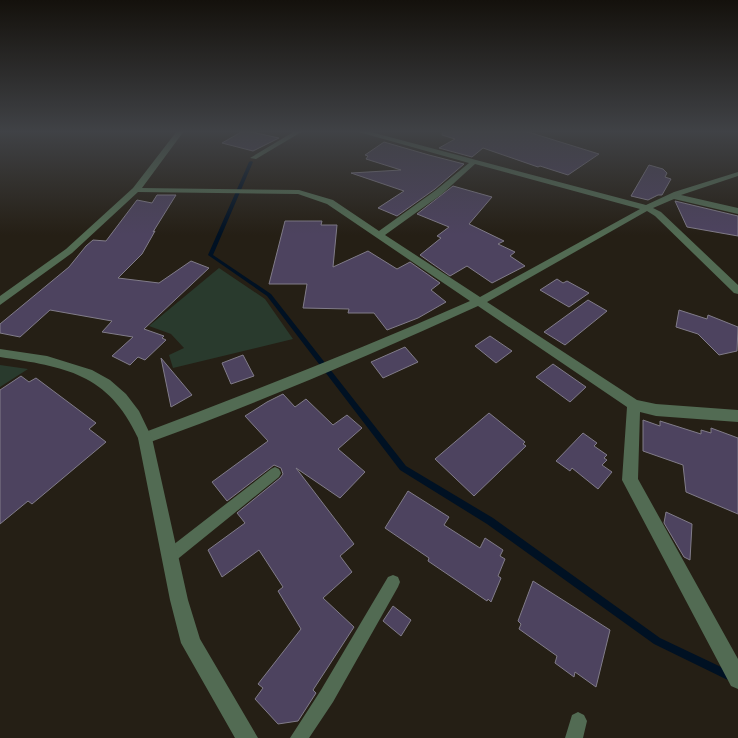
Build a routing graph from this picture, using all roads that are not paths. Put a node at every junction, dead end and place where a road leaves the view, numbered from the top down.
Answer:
1 (155, 165) edge
2 (470, 165) edge
3 (487, 165) edge
4 (738, 167) edge
5 (738, 174) edge
6 (720, 180) junction
7 (738, 181) edge
8 (136, 190) junction
9 (673, 196) junction
10 (648, 208) junction
11 (738, 211) edge
12 (379, 235) junction
13 (738, 292) edge
14 (0, 301) edge
15 (480, 301) junction
16 (0, 353) edge
17 (634, 405) junction
18 (738, 416) edge
19 (145, 438) junction
20 (275, 473) dead end
21 (169, 556) junction
22 (393, 582) dead end
23 (738, 679) edge
24 (578, 721) dead end
25 (247, 738) edge
26 (299, 738) edge
27 (574, 738) edge

1 - 8 street
2 - 12 street
3 - 10 street
4 - 6 street
5 - 6 street
6 - 7 street
6 - 9 street
8 - 12 street
8 - 14 street
9 - 10 street
9 - 11 street
10 - 13 street
10 - 15 street
12 - 15 street
15 - 17 street
15 - 19 street
16 - 19 street
17 - 18 street
17 - 23 street
19 - 21 street
20 - 21 lane
21 - 25 street
22 - 26 lane
24 - 27 lane

